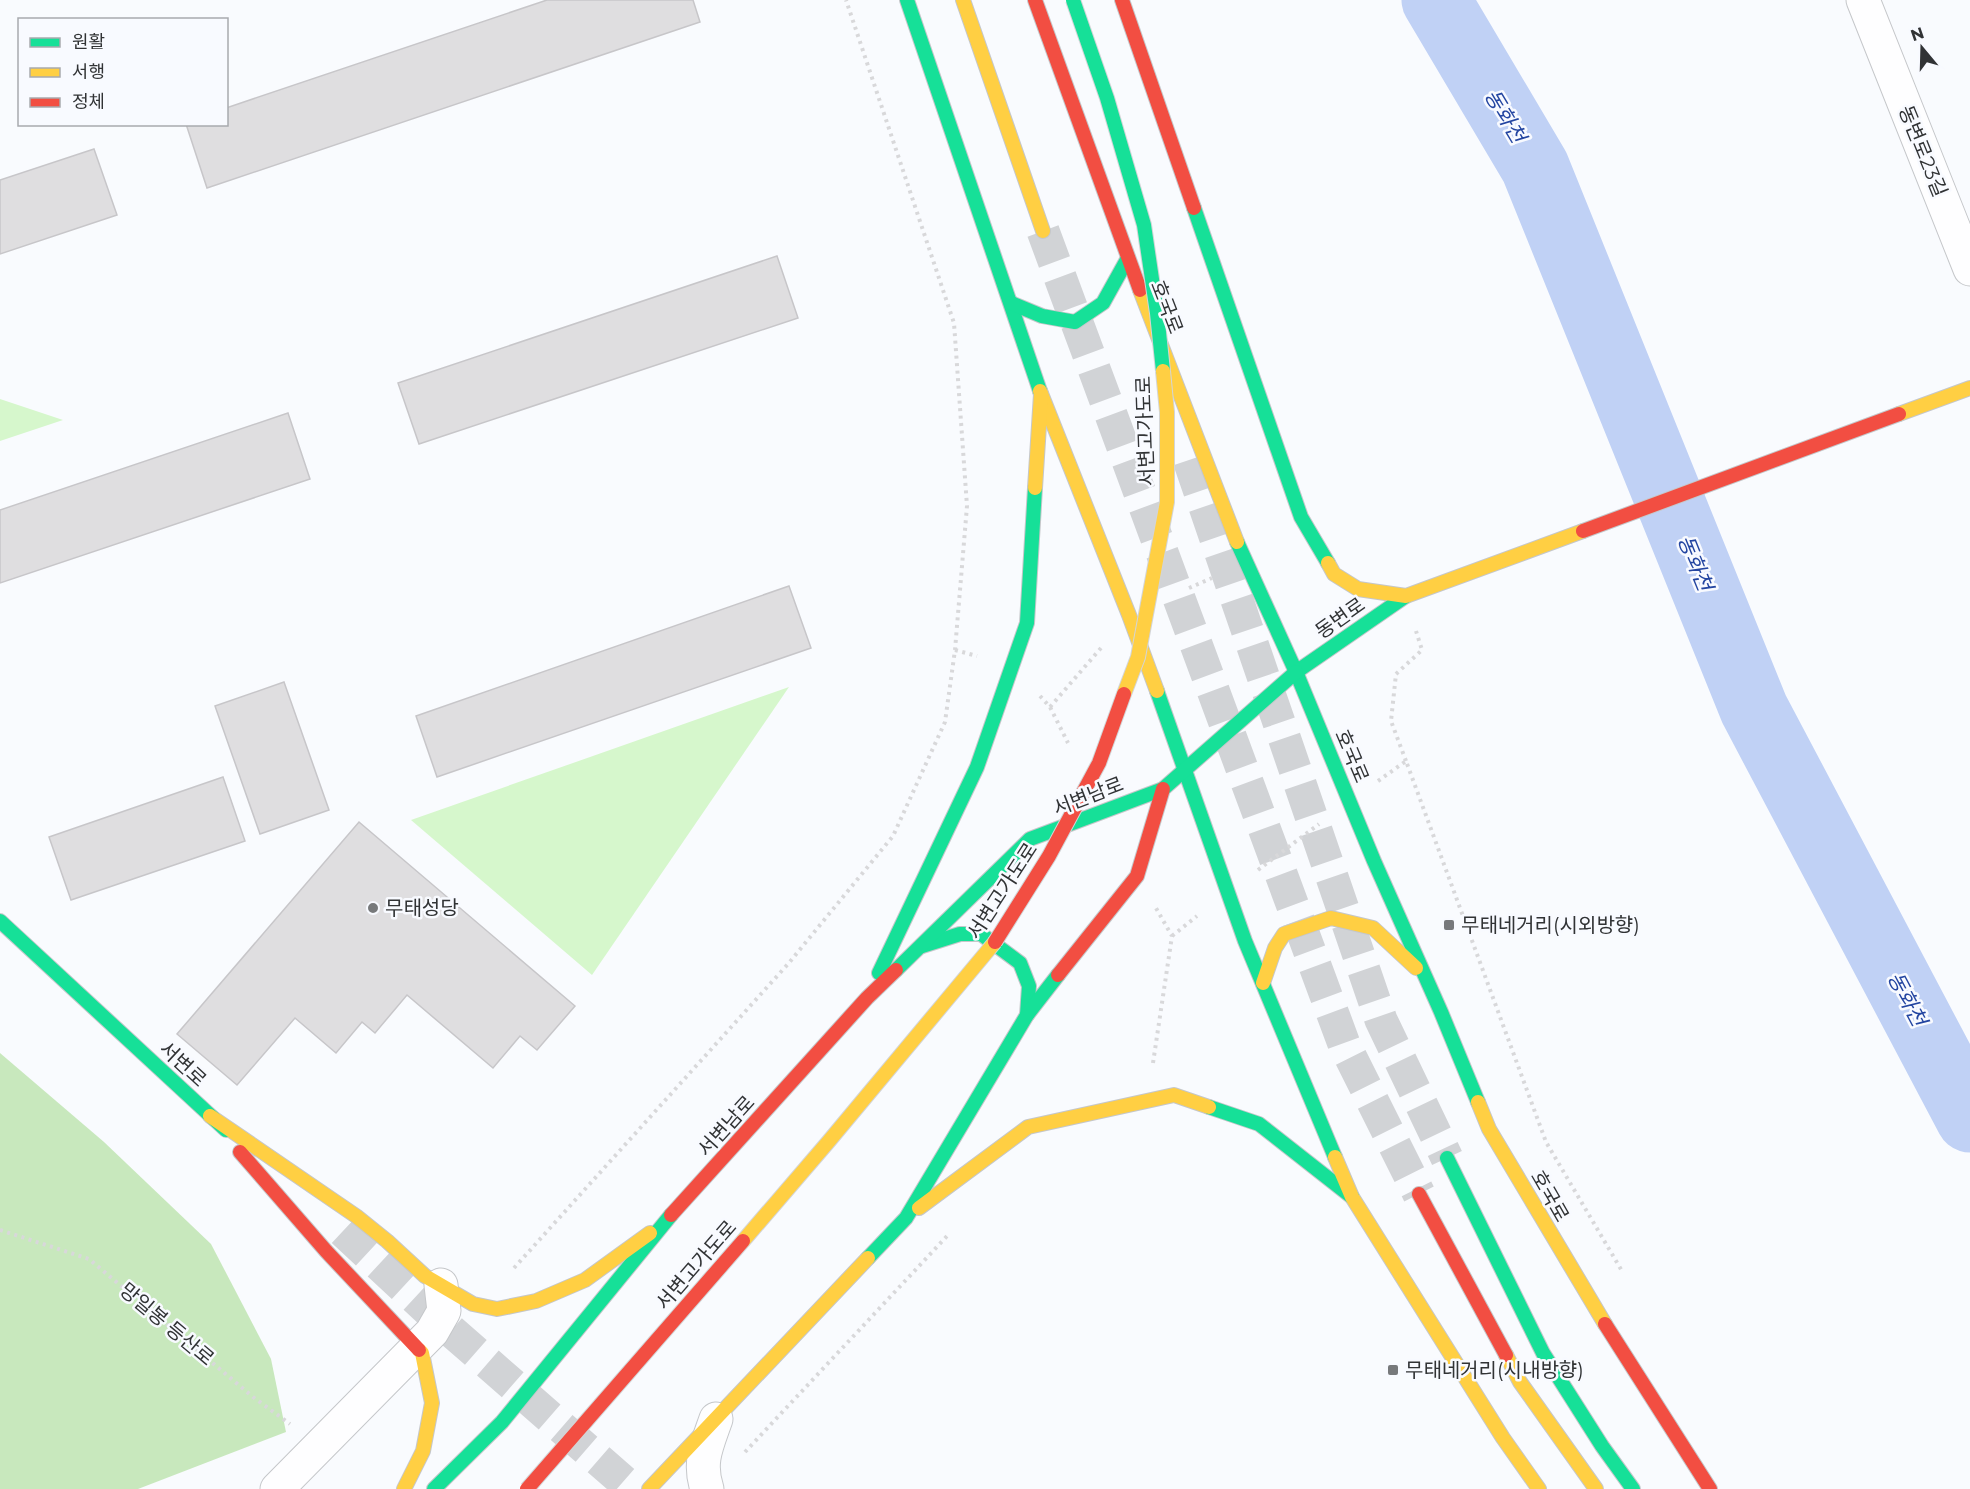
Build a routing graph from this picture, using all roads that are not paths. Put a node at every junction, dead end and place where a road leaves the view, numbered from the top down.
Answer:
1 (907, 0) edge
2 (963, 0) edge
3 (1035, 0) edge
4 (1073, 0) edge
5 (1122, 0) edge
6 (1863, 0) edge
7 (1043, 231) tunnel mouth
8 (1128, 258) junction
9 (1970, 269) edge
10 (1011, 303) junction
11 (1966, 390) edge
12 (1041, 394) junction
13 (1407, 596) junction
14 (1296, 672) junction
15 (1186, 769) junction
16 (1163, 789) junction
17 (0, 921) edge
18 (917, 947) junction
19 (1426, 978) junction
20 (1263, 982) junction
21 (867, 998) junction
22 (1027, 1015) junction
23 (210, 1116) junction
24 (1447, 1158) tunnel mouth
25 (1419, 1194) tunnel mouth
26 (1352, 1197) junction
27 (308, 1200) dead end
28 (906, 1218) junction
29 (666, 1221) junction
30 (441, 1285) junction
31 (416, 1349) junction
32 (716, 1419) junction
33 (277, 1489) edge
34 (404, 1489) edge
35 (434, 1489) edge
36 (527, 1489) edge
37 (649, 1489) edge
38 (707, 1489) edge
39 (1539, 1489) edge
40 (1596, 1489) edge
41 (1633, 1489) edge
42 (1710, 1489) edge

1 - 10 main road
2 - 7 main road
3 - 8 main road, 호국로
4 - 36 main road, 서변고가도로, bridge
5 - 13 main road
6 - 9 street, 동변로23길
8 - 10 main road
8 - 14 main road, 호국로
10 - 12 main road
11 - 13 main road
12 - 15 main road
12 - 21 main road
13 - 14 main road, 동변로
14 - 15 main road, 동변로
14 - 19 main road, 호국로
15 - 16 main road, 동변로
15 - 20 main road
16 - 18 main road, 서변남로
16 - 22 main road
17 - 23 main road, 서변로
18 - 21 main road, 서변남로
18 - 22 main road
19 - 20 main road
19 - 42 main road, 호국로
20 - 26 main road
21 - 29 main road, 서변남로
22 - 28 main road
23 - 27 main road, 서변로
23 - 30 main road
23 - 31 main road
24 - 41 main road
25 - 40 main road
26 - 28 main road
26 - 39 main road
28 - 32 main road
29 - 30 main road
29 - 35 main road, 서변남로
30 - 31 street
31 - 33 street
31 - 34 main road
32 - 37 main road
32 - 38 street

